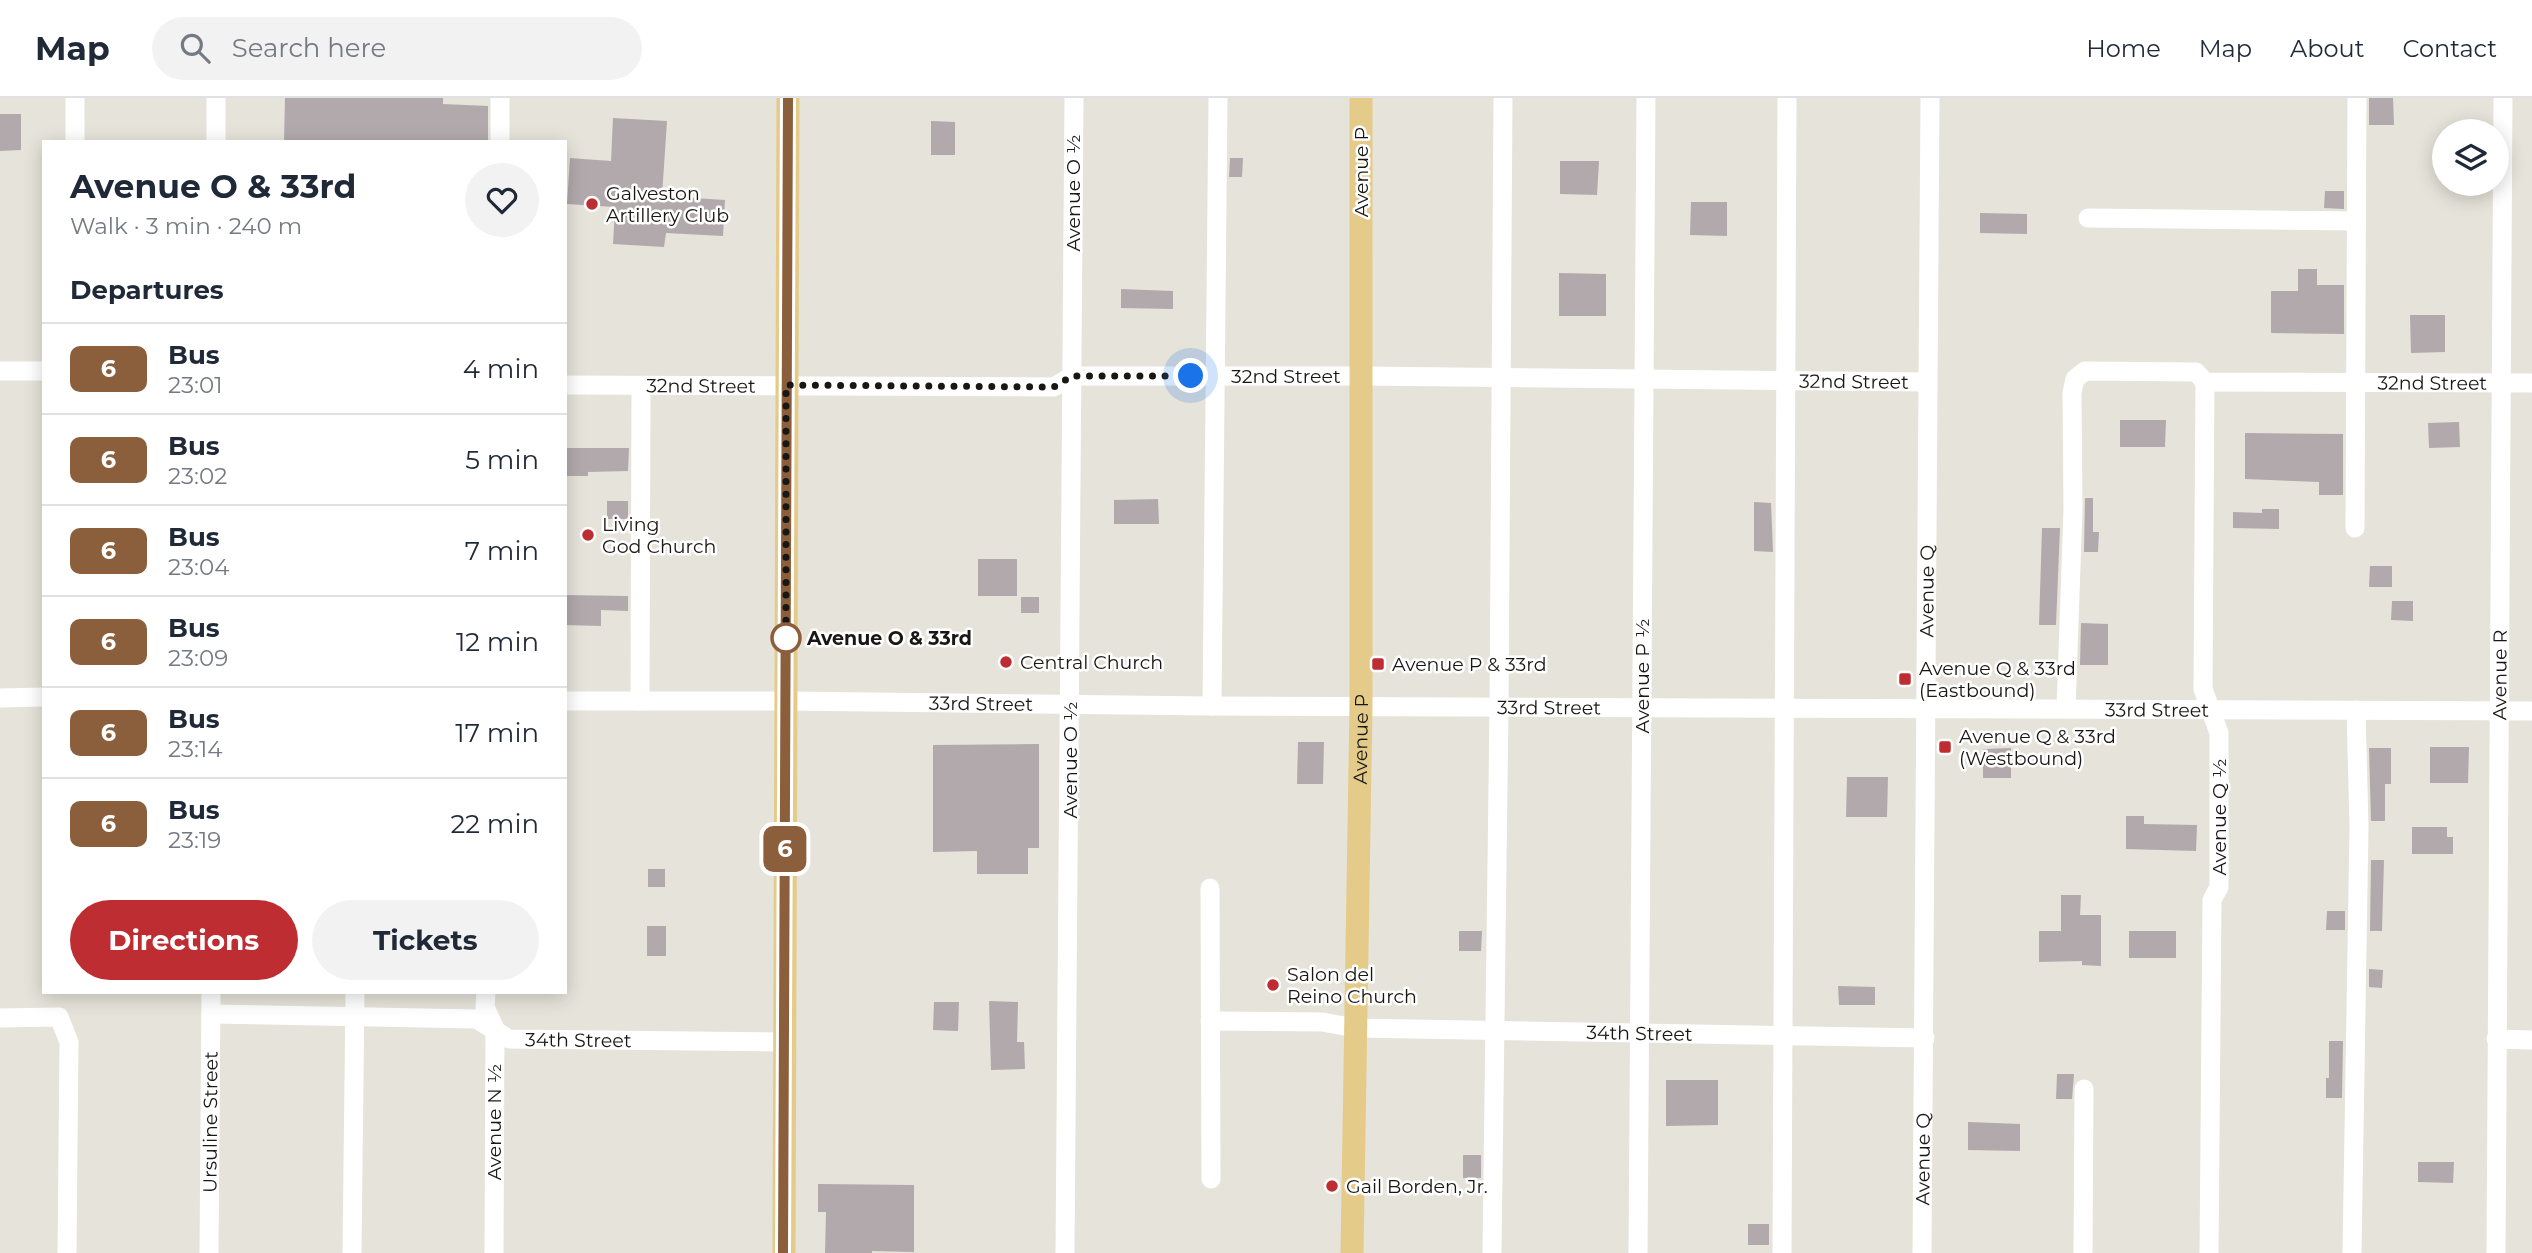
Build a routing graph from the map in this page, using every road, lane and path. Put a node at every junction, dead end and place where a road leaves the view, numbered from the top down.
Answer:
1 (75, 98) edge
2 (216, 98) edge
3 (500, 98) edge
4 (788, 98) edge
5 (1074, 98) edge
6 (1218, 98) edge
7 (1361, 98) edge
8 (1503, 98) edge
9 (1646, 98) edge
10 (1787, 98) edge
11 (1930, 98) edge
12 (2357, 98) edge
13 (2503, 98) edge
14 (75, 140) edge
15 (216, 140) edge
16 (500, 140) edge
17 (2088, 218) dead end
18 (2356, 221) junction
19 (0, 371) edge
20 (42, 371) edge
21 (1072, 376) junction
22 (1215, 376) junction
23 (1361, 376) junction
24 (1501, 377) junction
25 (1644, 378) junction
26 (1786, 380) junction
27 (1928, 382) junction
28 (2205, 382) junction
29 (2356, 382) junction
30 (2501, 383) junction
31 (2532, 383) edge
32 (567, 385) edge
33 (786, 385) junction
34 (641, 386) junction
35 (2355, 528) dead end
36 (42, 697) edge
37 (0, 698) edge
38 (567, 701) edge
39 (640, 701) junction
40 (786, 701) junction
41 (1070, 705) junction
42 (1212, 706) junction
43 (1360, 706) junction
44 (1499, 708) junction
45 (1642, 708) junction
46 (1786, 708) junction
47 (1926, 709) junction
48 (2066, 709) junction
49 (2210, 710) junction
50 (2356, 710) junction
51 (2498, 710) junction
52 (2532, 711) edge
53 (1209, 888) dead end
54 (211, 994) edge
55 (355, 994) edge
56 (486, 994) edge
57 (211, 1014) junction
58 (355, 1017) junction
59 (0, 1018) edge
60 (1210, 1021) junction
61 (1355, 1028) junction
62 (495, 1029) junction
63 (1496, 1032) junction
64 (1640, 1034) junction
65 (1784, 1036) junction
66 (1925, 1038) junction
67 (2496, 1039) junction
68 (2532, 1040) edge
69 (783, 1042) junction
70 (2084, 1089) dead end
71 (1211, 1179) dead end
72 (67, 1253) edge
73 (209, 1253) edge
74 (352, 1253) edge
75 (494, 1253) edge
76 (783, 1253) edge
77 (1065, 1253) edge
78 (1352, 1253) edge
79 (1492, 1253) edge
80 (1638, 1253) edge
81 (1782, 1253) edge
82 (1922, 1253) edge
83 (2083, 1253) edge
84 (2209, 1253) edge
85 (2352, 1253) edge
86 (2496, 1253) edge

1 - 14 street
2 - 15 street
3 - 16 street
4 - 33 main road
5 - 21 street, Avenue O ½
6 - 22 street
7 - 23 main road, Avenue P
8 - 24 street
9 - 25 street, Avenue P ½
10 - 26 street
11 - 27 street, Avenue Q
12 - 18 street
13 - 30 street, Avenue R
17 - 18 street
18 - 29 street
19 - 20 street
21 - 22 street, 32nd Street
21 - 33 street, 32nd Street
21 - 41 street, Avenue O ½
22 - 23 street, 32nd Street
22 - 42 street
23 - 24 street, 32nd Street
23 - 43 main road, Avenue P
24 - 25 street, 32nd Street
24 - 44 street
25 - 26 street, 32nd Street
25 - 45 street, Avenue P ½
26 - 27 street, 32nd Street
26 - 46 street
27 - 47 street, Avenue Q
28 - 29 street, 32nd Street
28 - 48 street, 32nd Street
28 - 49 street, Avenue Q ½
29 - 30 street, 32nd Street
29 - 35 street
30 - 31 street, 32nd Street
30 - 51 street, Avenue R
32 - 34 street, 32nd Street
33 - 34 street, 32nd Street
33 - 40 main road
34 - 39 street
36 - 37 street
38 - 39 street, 33rd Street
39 - 40 street, 33rd Street
40 - 41 street, 33rd Street
40 - 69 main road
41 - 42 street, 33rd Street
41 - 77 street, Avenue O ½
42 - 43 street, 33rd Street
43 - 44 street, 33rd Street
43 - 61 main road, Avenue P
44 - 45 street, 33rd Street
44 - 63 street
45 - 46 street, 33rd Street
45 - 64 street, Avenue P ½
46 - 47 street, 33rd Street
46 - 65 street
47 - 48 street, 33rd Street
47 - 66 street, Avenue Q
48 - 49 street, 33rd Street
49 - 50 street, 33rd Street
49 - 84 street, Avenue Q ½
50 - 51 street, 33rd Street
50 - 85 street
51 - 52 street, 33rd Street
51 - 67 street, Avenue R
53 - 60 street
54 - 57 street, Ursuline Street
55 - 58 street
56 - 62 street, Avenue N ½
57 - 58 street, 34th Street
57 - 73 street, Ursuline Street
58 - 62 street, 34th Street
58 - 74 street
59 - 72 street
60 - 61 street, 34th Street
60 - 71 street
61 - 63 street, 34th Street
61 - 78 main road, Avenue P
62 - 69 street, 34th Street
62 - 75 street, Avenue N ½
63 - 64 street, 34th Street
63 - 79 street
64 - 65 street, 34th Street
64 - 80 street, Avenue P ½
65 - 66 street, 34th Street
65 - 81 street
66 - 82 street, Avenue Q
67 - 68 street
67 - 86 street, Avenue R
69 - 76 main road
70 - 83 street

